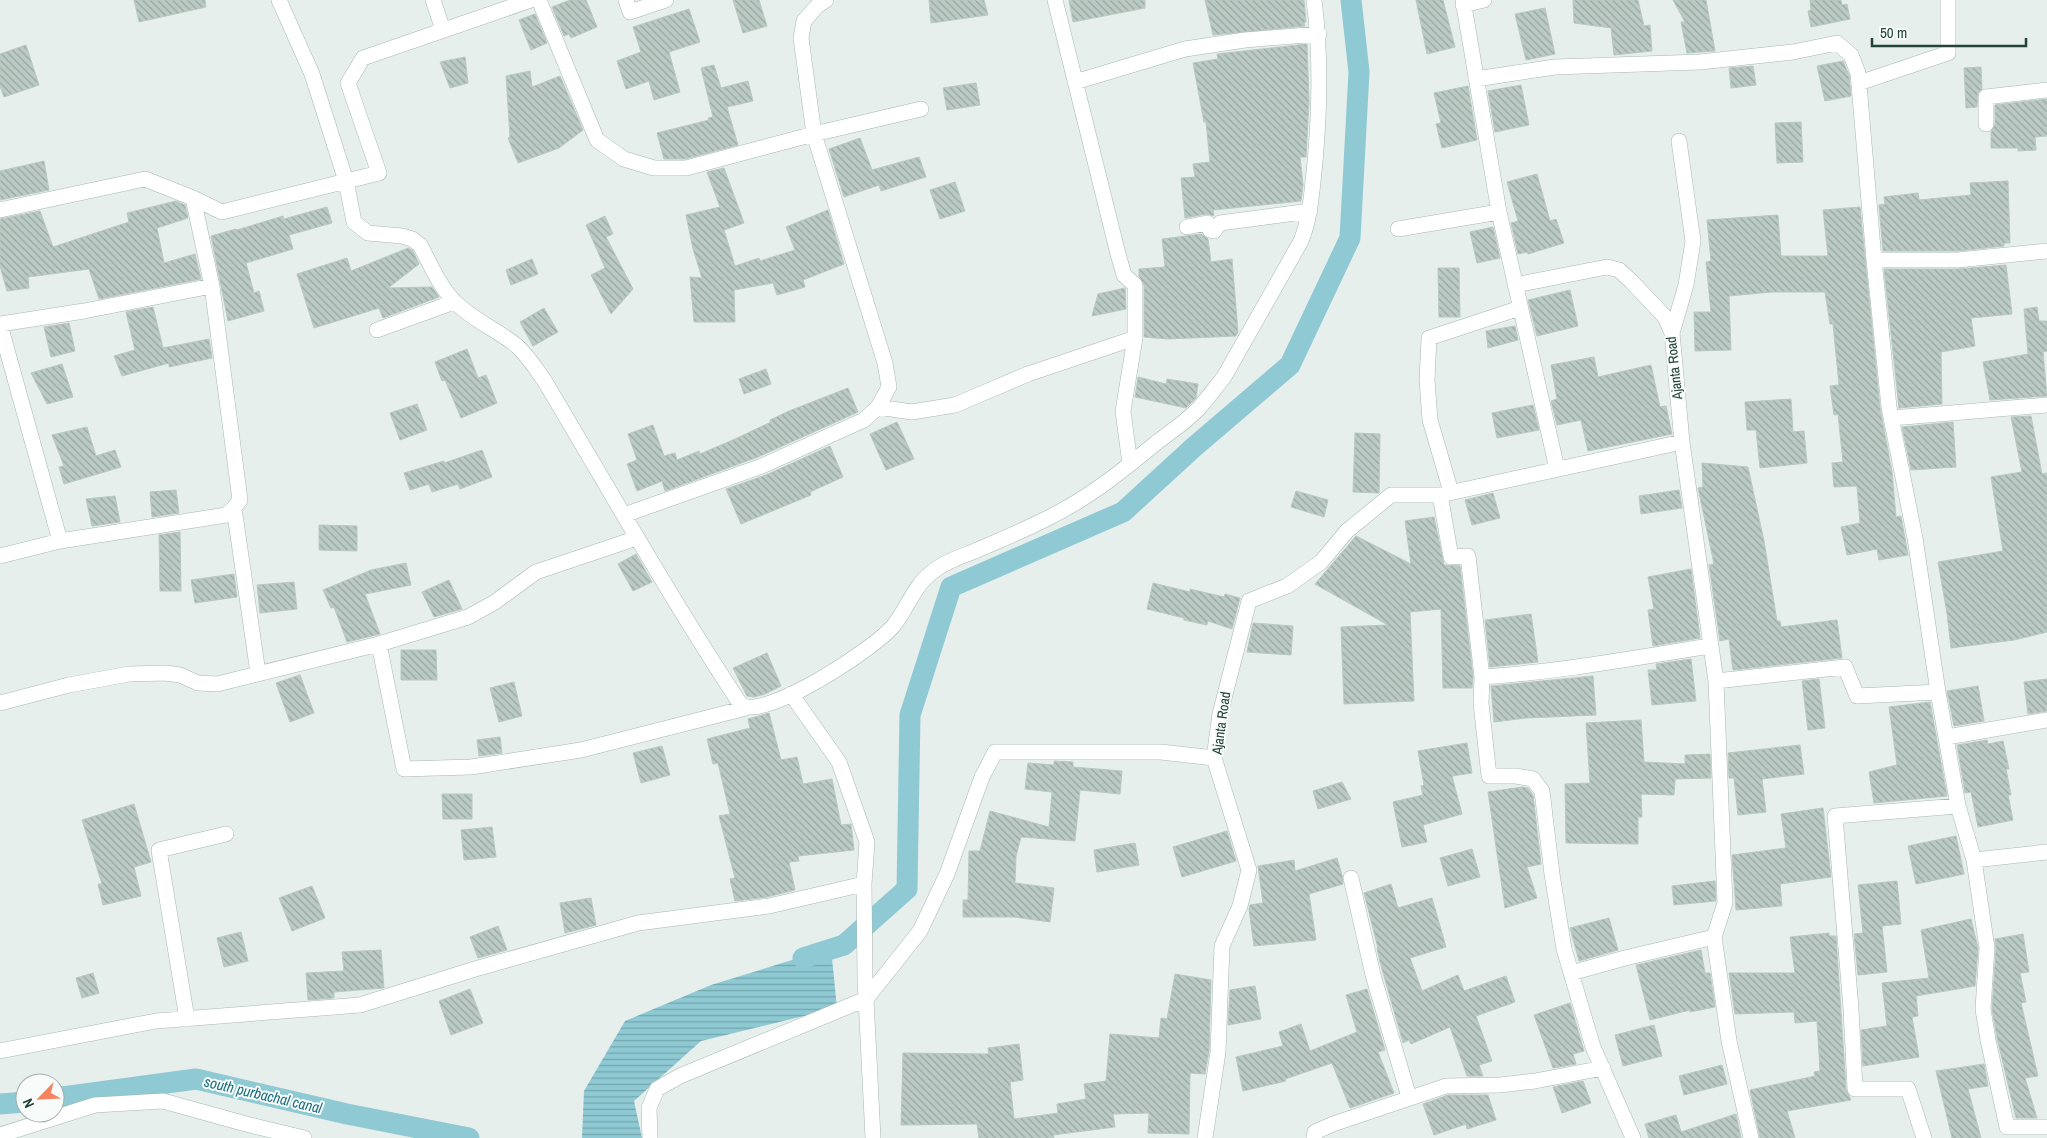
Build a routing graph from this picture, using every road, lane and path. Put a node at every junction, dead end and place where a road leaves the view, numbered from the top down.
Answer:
1 (279, 0) edge
2 (433, 0) edge
3 (531, 0) edge
4 (538, 0) edge
5 (626, 0) edge
6 (666, 0) edge
7 (826, 0) edge
8 (1054, 0) edge
9 (1314, 0) edge
10 (1484, 0) edge
11 (1948, 0) edge
12 (1463, 2) edge
13 (443, 30) junction
14 (1319, 34) junction
15 (1476, 79) junction
16 (1075, 82) junction
17 (1859, 84) junction
18 (2047, 90) edge
19 (921, 109) dead end
20 (1986, 124) dead end
21 (814, 134) junction
22 (1679, 141) dead end
23 (346, 181) junction
24 (194, 198) junction
25 (0, 210) edge
26 (1310, 211) junction
27 (1499, 212) junction
28 (1187, 227) dead end
29 (1398, 228) dead end
30 (2047, 252) edge
31 (1874, 260) junction
32 (1514, 285) junction
33 (212, 286) junction
34 (454, 302) junction
35 (1520, 308) junction
36 (0, 325) edge
37 (377, 330) dead end
38 (1672, 333) junction
39 (1135, 338) junction
40 (2047, 405) edge
41 (878, 407) junction
42 (1892, 418) junction
43 (1682, 442) junction
44 (1130, 464) junction
45 (1557, 469) junction
46 (1446, 493) junction
47 (234, 508) junction
48 (624, 516) junction
49 (637, 538) junction
50 (60, 541) junction
51 (0, 556) edge
52 (379, 644) junction
53 (1710, 646) junction
54 (258, 673) junction
55 (1482, 677) junction
56 (1716, 681) junction
57 (1938, 692) junction
58 (791, 694) junction
59 (0, 703) edge
60 (746, 708) junction
61 (2047, 720) edge
62 (1947, 737) junction
63 (1214, 758) junction
64 (1958, 806) junction
65 (226, 834) dead end
66 (2047, 852) edge
67 (1974, 860) junction
68 (1351, 878) dead end
69 (864, 884) junction
70 (1714, 937) junction
71 (1571, 973) junction
72 (866, 999) junction
73 (187, 1019) junction
74 (0, 1051) edge
75 (1603, 1068) junction
76 (1410, 1097) junction
77 (2047, 1127) edge
78 (246, 1131) edge
79 (0, 1135) edge
80 (304, 1138) edge
81 (650, 1138) edge
82 (873, 1138) edge
83 (1206, 1138) edge
84 (1314, 1138) edge
85 (1633, 1138) edge
86 (1752, 1138) edge
87 (1924, 1138) edge

1 - 23 street
2 - 13 street
3 - 13 street
4 - 21 street
5 - 6 street
7 - 21 street
8 - 16 street
9 - 14 street
10 - 12 street
11 - 17 street
12 - 15 street
13 - 23 street
14 - 16 street
14 - 26 street
15 - 17 street
15 - 27 street
16 - 39 street
17 - 31 street
18 - 20 street
19 - 21 street
21 - 41 street
22 - 38 street
23 - 24 street
23 - 34 street
24 - 25 street
24 - 33 street
26 - 28 street
26 - 44 street
27 - 29 street
27 - 32 street
30 - 31 street
31 - 42 street
32 - 35 street
32 - 38 street, Ajanta Road
33 - 36 street
33 - 47 street
34 - 37 street
34 - 48 street
35 - 45 street
35 - 46 street
36 - 50 street
38 - 43 street, Ajanta Road
39 - 41 street
39 - 44 street
40 - 42 street
41 - 48 street
42 - 57 street
43 - 45 street, Ajanta Road
43 - 53 street, Ajanta Road
44 - 58 street
45 - 46 street, Ajanta Road
46 - 55 street
46 - 63 street, Ajanta Road
47 - 50 street
47 - 54 street
48 - 49 street
49 - 52 street
49 - 60 street
50 - 51 street
52 - 54 street
52 - 60 street
53 - 55 street
53 - 56 street, Ajanta Road
54 - 59 street
55 - 71 street
56 - 57 street
56 - 70 street, Ajanta Road
57 - 62 street
58 - 60 street
58 - 69 street
61 - 62 street
62 - 64 street
63 - 72 street
63 - 83 street, Ajanta Road
64 - 67 street
64 - 87 street
65 - 73 street
66 - 67 street
67 - 77 street
68 - 76 street
69 - 72 street
69 - 73 street
70 - 71 street
70 - 86 street
71 - 75 street
72 - 81 street
72 - 82 street
73 - 74 street
75 - 76 street
75 - 85 street
76 - 84 street
78 - 79 street
78 - 80 street

